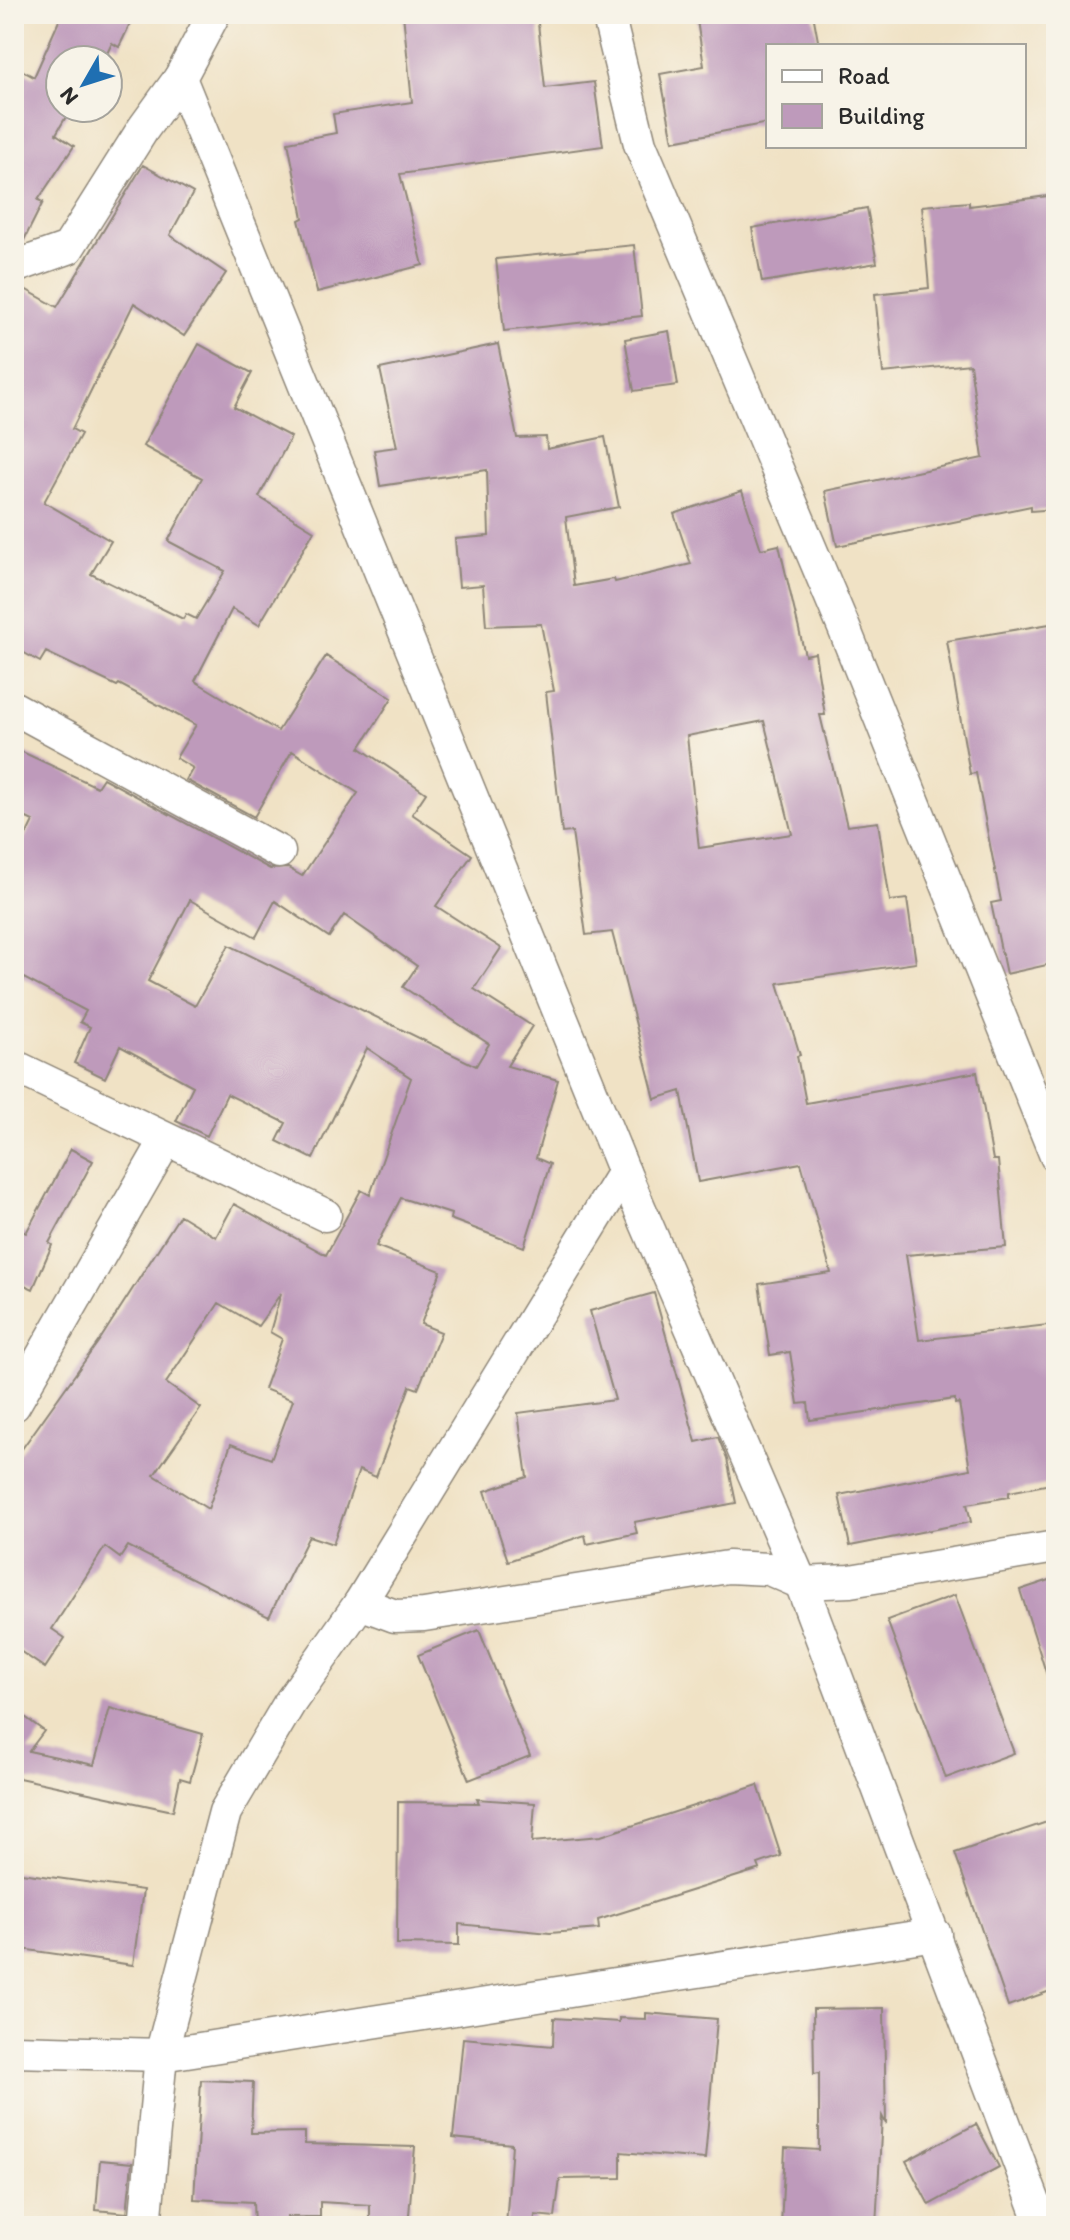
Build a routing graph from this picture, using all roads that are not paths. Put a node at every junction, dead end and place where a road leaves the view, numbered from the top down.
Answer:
1 (214, 14) edge
2 (608, 14) edge
3 (180, 78) junction
4 (14, 261) edge
5 (14, 708) edge
6 (279, 852) dead end
7 (14, 1066) edge
8 (166, 1140) junction
9 (1056, 1156) edge
10 (624, 1172) junction
11 (325, 1215) dead end
12 (14, 1405) edge
13 (1056, 1547) edge
14 (801, 1583) junction
15 (360, 1603) junction
16 (935, 1934) junction
17 (14, 2051) edge
18 (161, 2055) junction
19 (145, 2226) edge
20 (1043, 2226) edge

1 - 3 street
2 - 9 street
3 - 4 street
3 - 10 street
5 - 6 street
7 - 8 street
8 - 11 street
8 - 12 street
10 - 14 street
10 - 15 street
13 - 14 street
14 - 15 street
14 - 16 street
15 - 18 street
16 - 18 street
16 - 20 street
17 - 18 street
18 - 19 street

